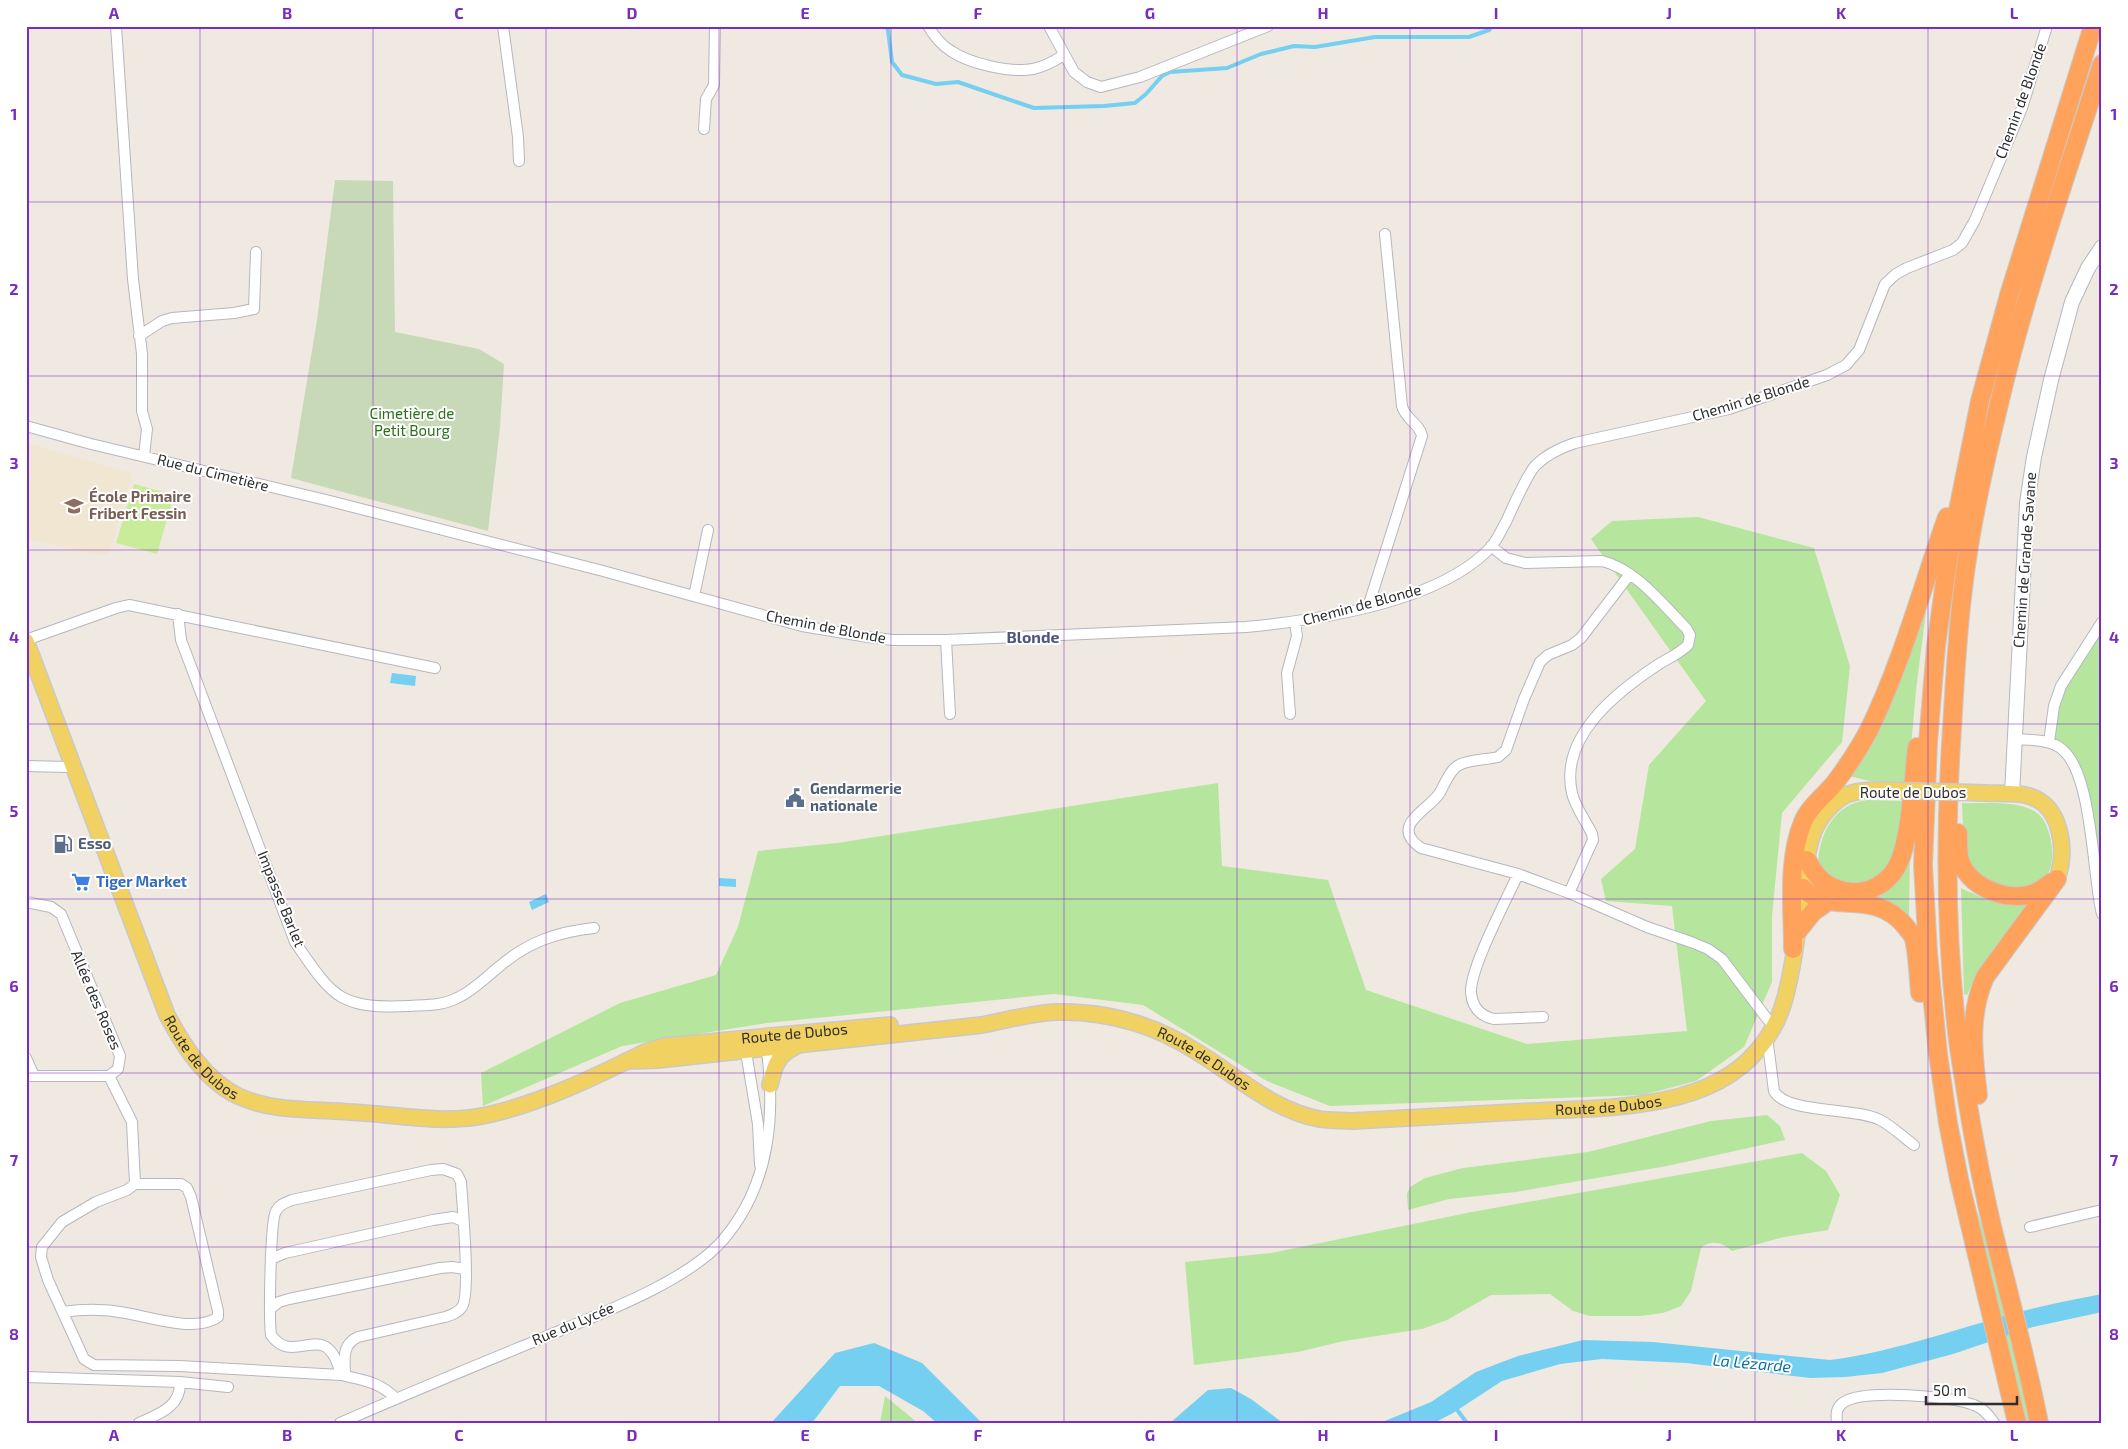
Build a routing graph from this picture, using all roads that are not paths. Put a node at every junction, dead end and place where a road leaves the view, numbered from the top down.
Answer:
1 (116, 26) edge
2 (503, 26) edge
3 (715, 26) edge
4 (928, 26) edge
5 (1049, 26) edge
6 (1268, 26) edge
7 (2047, 26) edge
8 (2093, 26) edge
9 (1064, 55) junction
10 (2102, 64) edge
11 (704, 129) dead end
12 (519, 161) dead end
13 (1385, 234) dead end
14 (2102, 247) edge
15 (256, 252) dead end
16 (139, 336) junction
17 (26, 426) edge
18 (144, 456) junction
19 (1966, 467) junction
20 (401, 519) joint
21 (708, 530) dead end
22 (1491, 546) junction
23 (1630, 574) junction
24 (694, 596) junction
25 (1368, 607) junction
26 (178, 614) junction
27 (1295, 622) junction
28 (2102, 622) edge
29 (26, 640) edge
30 (946, 640) junction
31 (1936, 646) junction
32 (1955, 664) junction
33 (435, 668) dead end
34 (950, 714) dead end
35 (1290, 714) dead end
36 (2014, 739) junction
37 (2049, 742) junction
38 (26, 766) edge
39 (74, 766) junction
40 (2012, 794) junction
41 (1807, 860) junction
42 (1518, 874) junction
43 (2057, 879) junction
44 (1803, 888) junction
45 (1569, 893) junction
46 (26, 902) edge
47 (1827, 902) junction
48 (2102, 914) edge
49 (594, 928) dead end
50 (1797, 932) junction
51 (1793, 949) junction
52 (1026, 1016) junction
53 (1543, 1017) dead end
54 (1771, 1031) junction
55 (766, 1042) junction
56 (744, 1045) junction
57 (797, 1045) junction
58 (26, 1058) edge
59 (30, 1076) edge
60 (109, 1076) junction
61 (770, 1085) junction
62 (1914, 1145) dead end
63 (760, 1169) junction
64 (1959, 1179) junction
65 (135, 1184) junction
66 (2102, 1210) edge
67 (463, 1221) junction
68 (1992, 1225) junction
69 (2030, 1227) dead end
70 (271, 1259) junction
71 (465, 1269) junction
72 (270, 1309) junction
73 (63, 1312) junction
74 (343, 1375) junction
75 (26, 1377) edge
76 (180, 1382) junction
77 (228, 1388) dead end
78 (396, 1398) junction
79 (139, 1423) edge
80 (340, 1423) edge
81 (1837, 1423) edge
82 (1994, 1423) edge
83 (2017, 1423) edge
84 (2039, 1423) edge

1 - 16 street
2 - 12 street
3 - 11 street
4 - 9 street
5 - 9 street
6 - 9 street
7 - 22 street, Chemin de Blonde
8 - 19 highway
10 - 32 highway
13 - 25 street
14 - 36 street, Chemin de Grande Savane
15 - 16 street
16 - 18 street
17 - 18 street, Rue du Cimetière
18 - 20 street, Rue du Cimetière
19 - 31 highway
19 - 51 highway
20 - 24 street, Chemin de Blonde
21 - 24 street
22 - 23 street
22 - 25 street, Chemin de Blonde
23 - 42 street
23 - 45 street
24 - 30 street, Chemin de Blonde
25 - 27 street, Chemin de Blonde
26 - 29 street
26 - 33 street
26 - 49 street, Impasse Barlet
27 - 30 street, Chemin de Blonde
27 - 35 street
28 - 37 street
29 - 39 main road, Route de Dubos
30 - 34 street
31 - 41 highway
31 - 64 highway
32 - 43 highway
32 - 68 highway
36 - 37 street
36 - 40 street, Chemin de Grande Savane
37 - 48 street
38 - 39 street
39 - 56 main road, Route de Dubos
40 - 41 main road, Route de Dubos, bridge
40 - 43 main road, Route de Dubos
41 - 44 main road, Route de Dubos
42 - 45 street
42 - 53 street
43 - 68 highway
44 - 47 highway
44 - 50 main road, Route de Dubos
45 - 54 street
46 - 60 street, Allée des Roses
47 - 50 highway
47 - 64 highway
50 - 51 main road, Route de Dubos
51 - 54 main road, Route de Dubos
52 - 54 main road, Route de Dubos
52 - 55 main road, Route de Dubos
52 - 57 main road, Route de Dubos
54 - 62 street
55 - 56 main road, Route de Dubos
55 - 57 main road, Route de Dubos
55 - 61 street, Rue du Lycée
56 - 63 street, Rue du Lycée
57 - 61 main road
58 - 59 street
59 - 60 street
60 - 65 street
61 - 63 street, Rue du Lycée
63 - 78 street, Rue du Lycée
64 - 83 highway
65 - 73 street
65 - 73 street
66 - 69 street
67 - 70 street
67 - 70 street
67 - 71 street
68 - 84 highway
70 - 72 street
71 - 72 street
71 - 74 street
72 - 74 street
73 - 74 street
74 - 78 street
75 - 76 street
76 - 77 street
76 - 79 street
78 - 80 street, Rue du Lycée
81 - 82 street

